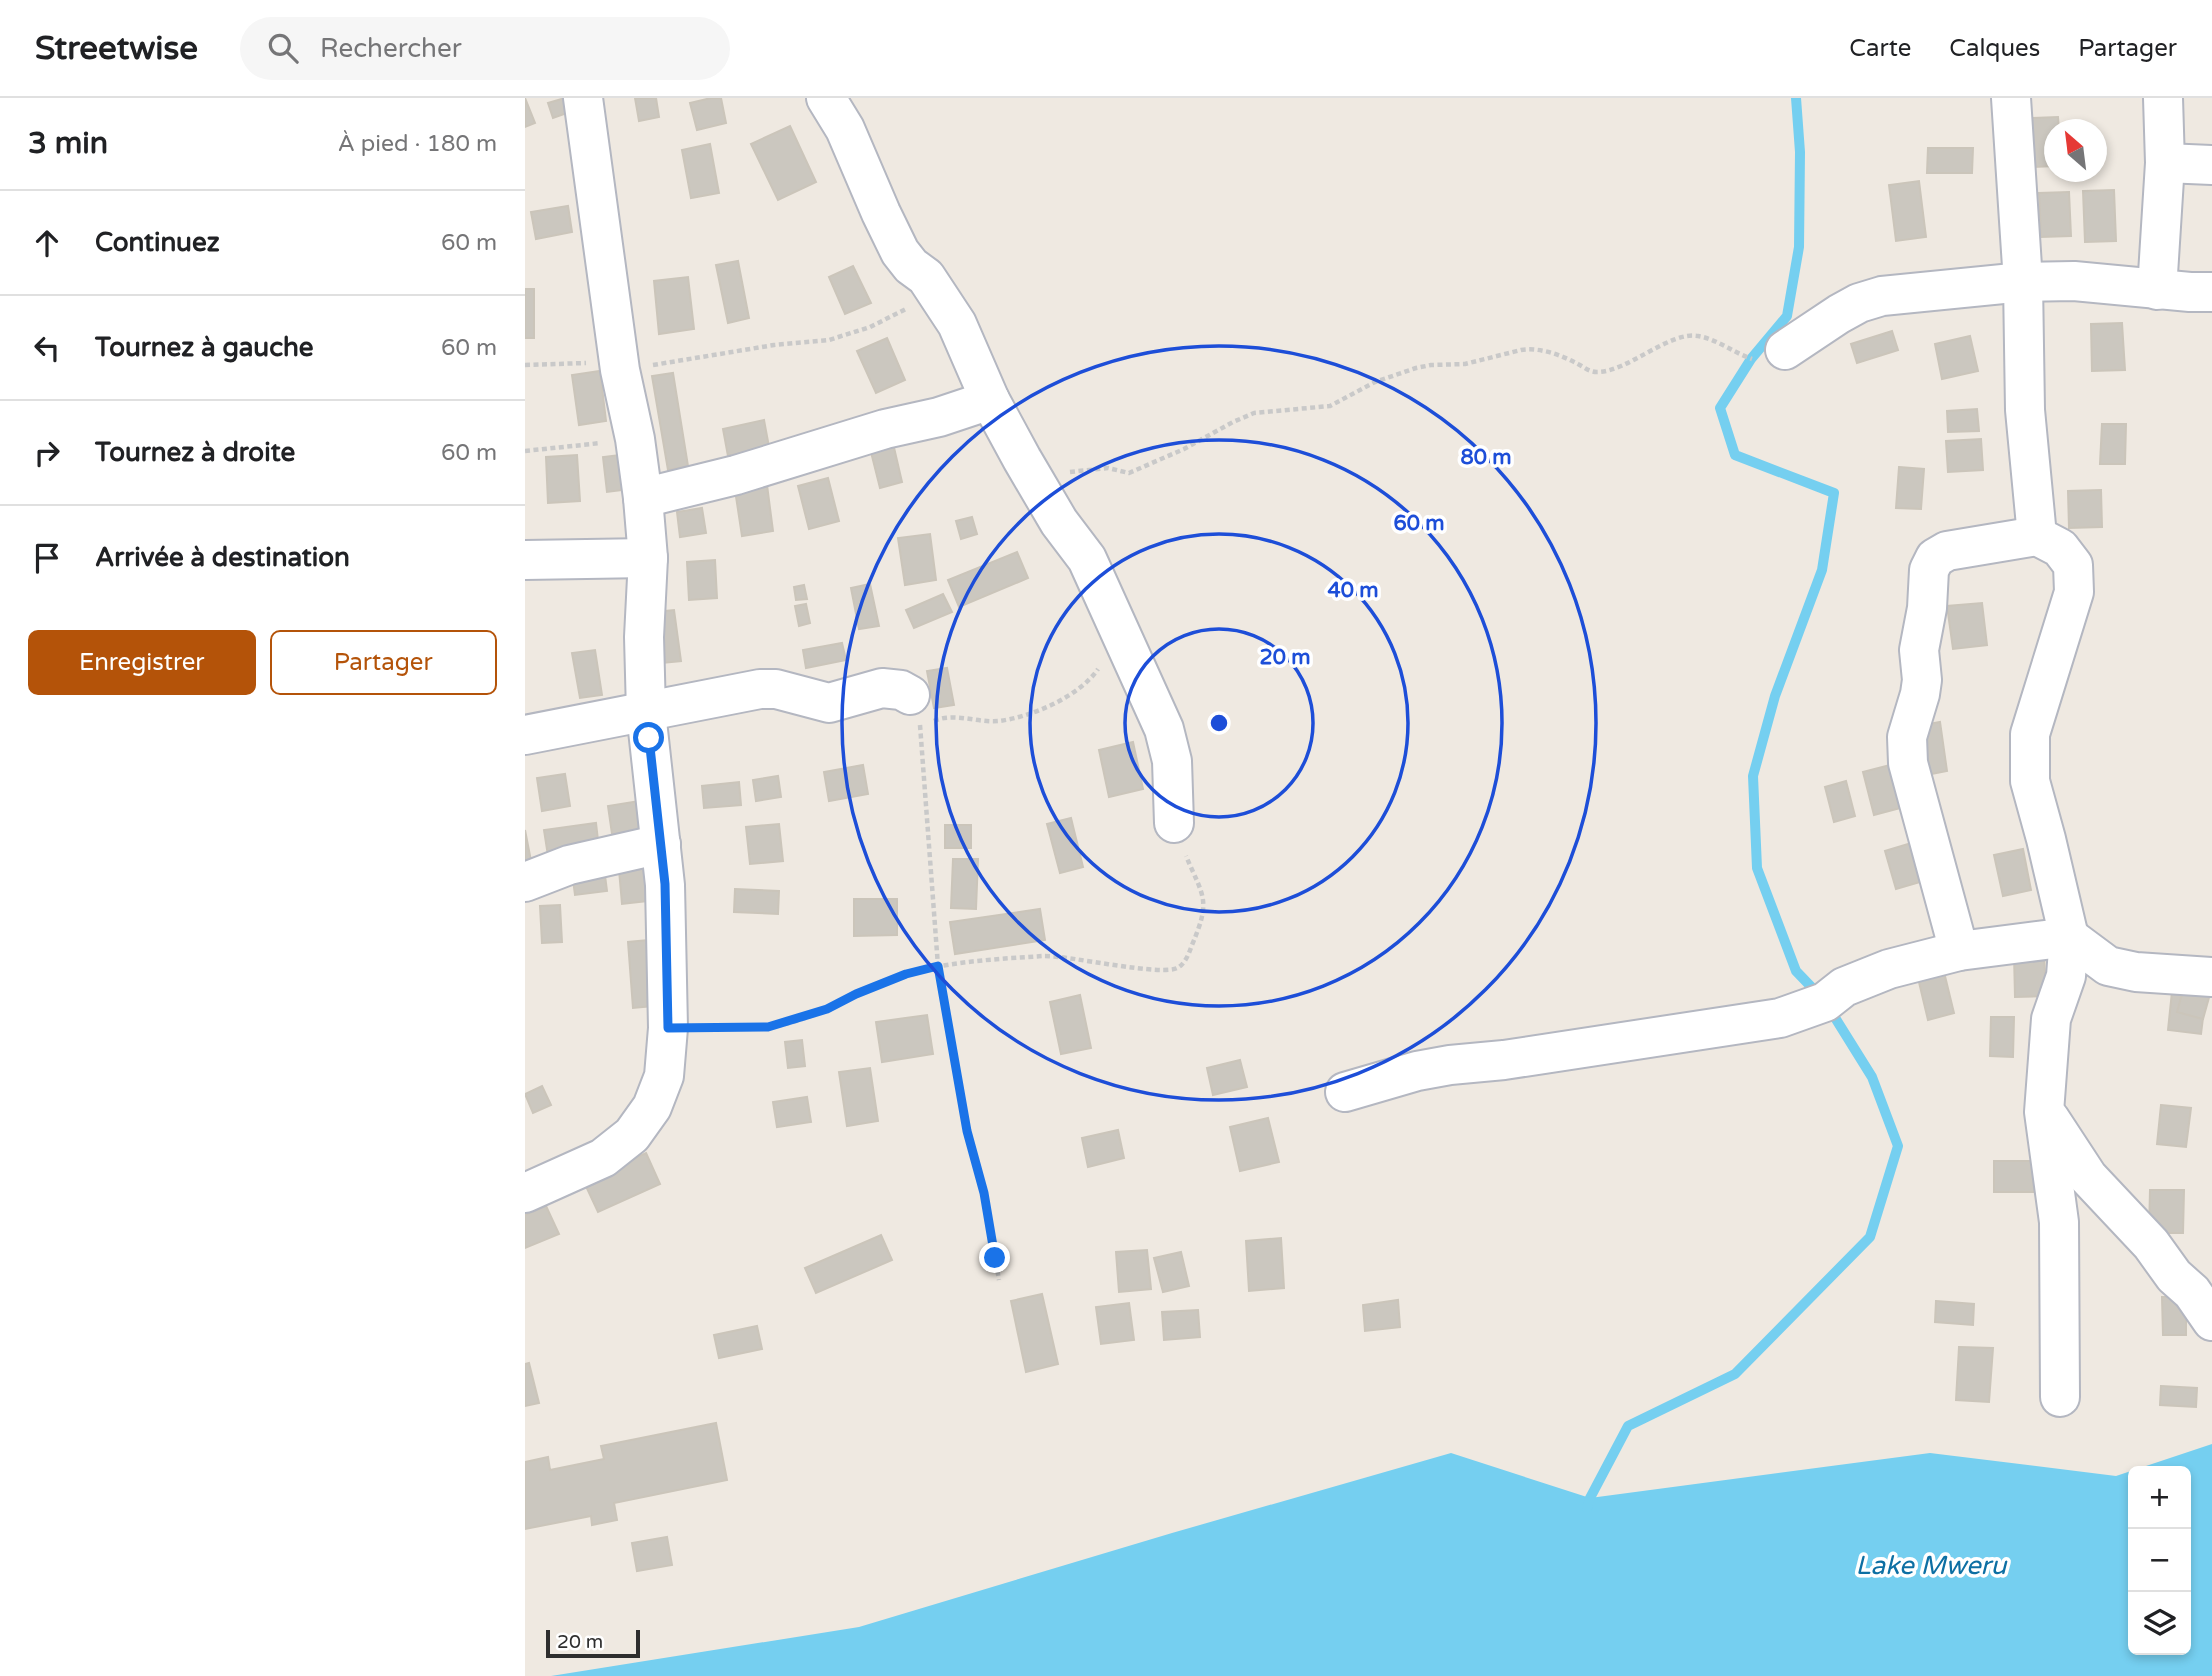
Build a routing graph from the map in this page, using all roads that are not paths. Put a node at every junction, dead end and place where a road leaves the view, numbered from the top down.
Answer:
1 (583, 98) edge
2 (826, 98) edge
3 (2011, 98) edge
4 (2164, 98) edge
5 (2165, 163) junction
6 (2212, 165) edge
7 (2023, 282) junction
8 (2157, 290) junction
9 (2212, 292) edge
10 (1785, 350) dead end
11 (990, 400) junction
12 (643, 498) junction
13 (2037, 536) junction
14 (648, 558) junction
15 (525, 561) edge
16 (916, 711) road end
17 (646, 712) junction
18 (525, 735) edge
19 (1174, 823) road end
20 (661, 844) junction
21 (525, 882) edge
22 (2069, 937) junction
23 (1959, 951) junction
24 (2212, 976) edge
25 (1345, 1092) dead end
26 (2045, 1112) junction
27 (525, 1193) edge
28 (2212, 1321) edge
29 (2060, 1397) dead end

1 - 12 street
2 - 11 street
3 - 7 street
4 - 5 street
5 - 6 street
5 - 8 street
7 - 8 street
7 - 10 street
7 - 13 street
8 - 9 street
11 - 12 street
11 - 19 street
12 - 14 street
13 - 22 street
13 - 23 street
14 - 15 street
14 - 17 street
16 - 17 street
17 - 18 street
17 - 20 street
20 - 21 street
20 - 27 street
22 - 23 street
22 - 24 street
22 - 26 street
23 - 25 street
26 - 28 street
26 - 29 street

